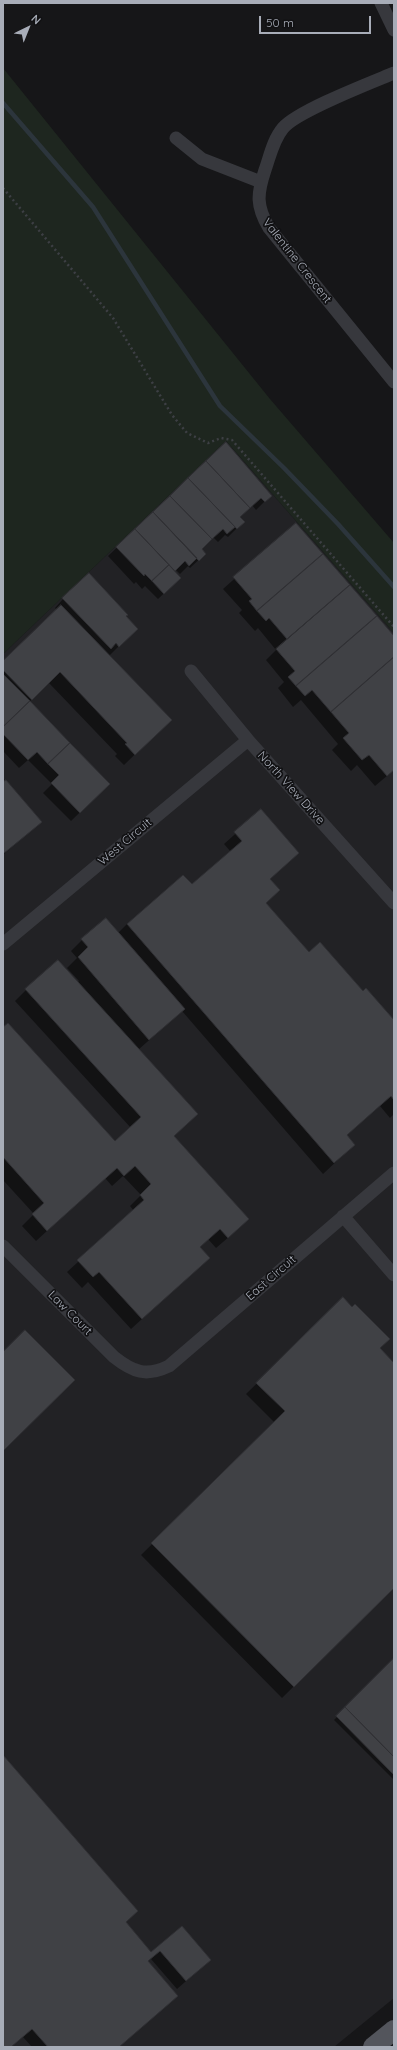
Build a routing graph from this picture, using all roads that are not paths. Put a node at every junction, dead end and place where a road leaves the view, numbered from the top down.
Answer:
1 (381, 3) edge
2 (394, 30) edge
3 (394, 73) edge
4 (176, 138) dead end
5 (261, 182) junction
6 (394, 382) edge
7 (191, 671) dead end
8 (248, 740) junction
9 (394, 903) edge
10 (3, 944) edge
11 (394, 1173) edge
12 (344, 1216) junction
13 (3, 1246) edge
14 (394, 1275) edge
15 (143, 1372) joint
16 (394, 2030) edge
17 (373, 2047) edge

1 - 2 street
3 - 5 street, Valentine Crescent
4 - 5 street
5 - 6 street, Valentine Crescent
7 - 8 street, North View Drive
8 - 9 street, North View Drive
8 - 10 street, West Circuit
11 - 12 street, East Circuit
12 - 14 street
12 - 15 street, East Circuit
13 - 15 street, Law Court
16 - 17 main road

